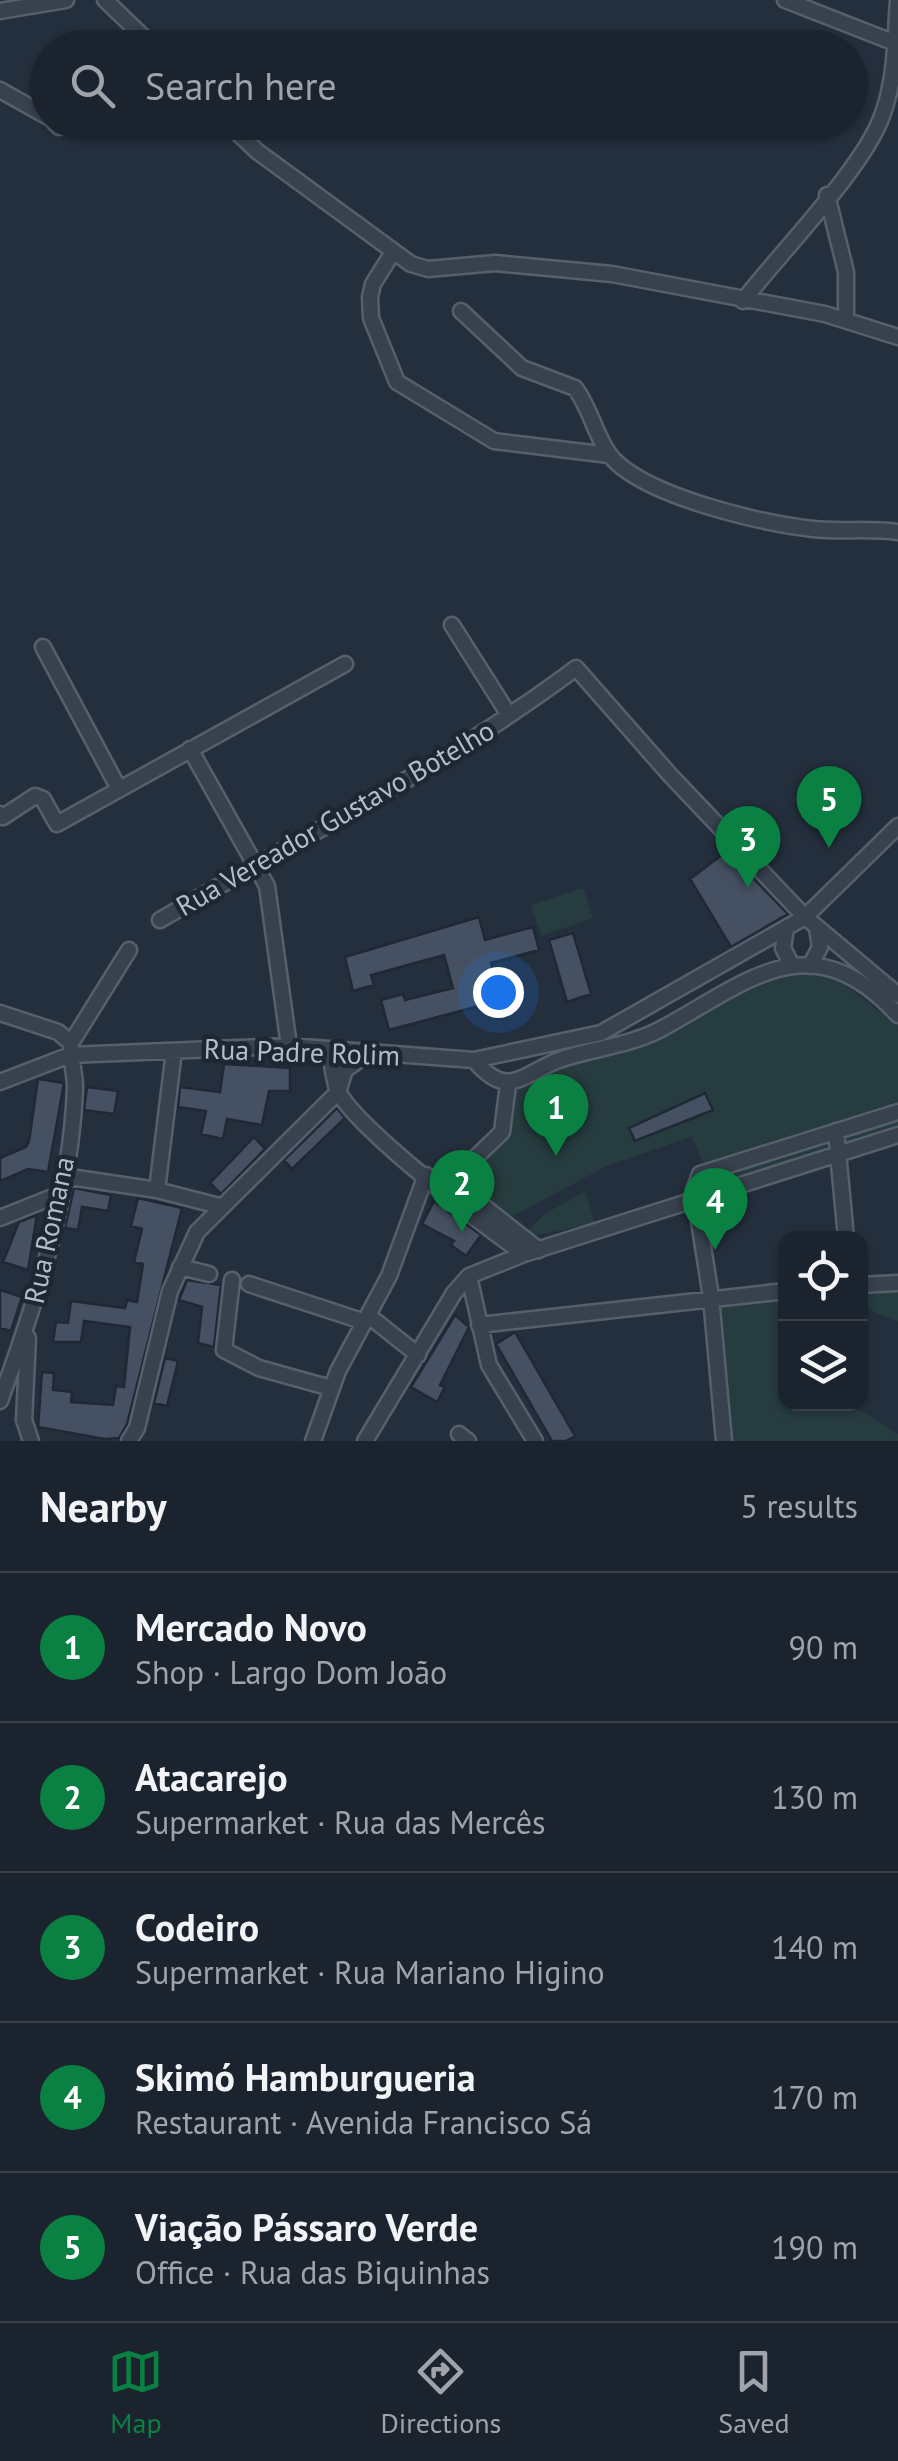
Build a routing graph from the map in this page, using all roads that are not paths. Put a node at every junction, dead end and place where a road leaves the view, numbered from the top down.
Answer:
1 (66, 0) edge
2 (105, 0) edge
3 (786, 0) edge
4 (898, 1) edge
5 (0, 12) edge
6 (136, 30) edge
7 (862, 30) edge
8 (868, 32) edge
9 (895, 43) junction
10 (0, 90) edge
11 (30, 107) edge
12 (245, 140) edge
13 (827, 195) junction
14 (393, 252) junction
15 (743, 300) junction
16 (461, 311) dead end
17 (846, 320) junction
18 (898, 337) edge
19 (609, 454) junction
20 (898, 532) edge
21 (452, 625) dead end
22 (43, 646) dead end
23 (345, 664) dead end
24 (509, 715) junction
25 (190, 749) junction
26 (119, 789) junction
27 (1, 818) edge
28 (898, 826) edge
29 (257, 864) junction
30 (805, 917) junction
31 (160, 920) dead end
32 (786, 928) junction
33 (817, 928) junction
34 (129, 950) dead end
35 (792, 966) junction
36 (810, 966) junction
37 (898, 995) edge
38 (0, 1013) edge
39 (898, 1015) edge
40 (289, 1046) junction
41 (70, 1049) junction
42 (330, 1050) junction
43 (174, 1051) junction
44 (367, 1054) junction
45 (507, 1054) junction
46 (474, 1060) junction
47 (0, 1082) edge
48 (511, 1083) junction
49 (338, 1092) junction
50 (898, 1112) edge
51 (836, 1131) junction
52 (898, 1135) edge
53 (839, 1157) junction
54 (426, 1175) junction
55 (63, 1176) junction
56 (444, 1188) junction
57 (157, 1190) junction
58 (60, 1194) junction
59 (695, 1200) junction
60 (219, 1206) junction
61 (0, 1218) edge
62 (845, 1231) edge
63 (532, 1252) junction
64 (180, 1266) junction
65 (210, 1274) dead end
66 (468, 1276) junction
67 (232, 1280) dead end
68 (898, 1283) edge
69 (249, 1284) dead end
70 (868, 1285) edge
71 (778, 1292) edge
72 (711, 1297) junction
73 (367, 1319) junction
74 (28, 1323) junction
75 (479, 1325) junction
76 (418, 1355) junction
77 (331, 1388) junction
78 (0, 1401) edge
79 (32, 1441) edge
80 (128, 1441) edge
81 (313, 1441) edge
82 (365, 1441) edge
83 (535, 1441) edge
84 (724, 1441) edge

1 - 5 street
2 - 6 street
3 - 7 street
4 - 9 street
8 - 9 street
9 - 13 street
10 - 11 street
12 - 14 street
13 - 15 street
13 - 17 street
14 - 15 street
14 - 19 street
15 - 17 street
16 - 19 street
17 - 18 street
19 - 20 street
21 - 24 street, Rua Vereador Gustavo Botelho
22 - 26 street
23 - 25 street
24 - 29 street, Rua Vereador Gustavo Botelho
24 - 30 street, Rua Vereador Gustavo Botelho
25 - 26 street
25 - 29 street
26 - 27 street
28 - 30 street
29 - 31 street, Rua Vereador Gustavo Botelho
29 - 40 street
30 - 32 street
30 - 33 street
32 - 35 street
32 - 45 street, Rua Padre Rolim
33 - 36 street
33 - 37 street
34 - 41 street
35 - 36 street
35 - 48 street
36 - 39 street
38 - 41 street
40 - 42 street, Rua Padre Rolim
40 - 43 street, Rua Padre Rolim
41 - 43 street, Rua Padre Rolim
41 - 47 street
41 - 55 street, Rua Romana
42 - 44 street, Rua Padre Rolim
42 - 49 street
43 - 57 street
44 - 46 street, Rua Padre Rolim
44 - 49 street
45 - 46 street, Rua Padre Rolim
45 - 48 street
46 - 48 street
48 - 56 street
49 - 54 street
49 - 60 street
50 - 51 street
51 - 53 street
51 - 59 street
52 - 53 street
53 - 59 street
53 - 62 street
54 - 56 street
54 - 73 street
55 - 57 street
55 - 58 street, Rua Romana
56 - 63 street
57 - 60 street
58 - 61 street
58 - 74 street, Rua Romana
59 - 63 street
59 - 72 street
60 - 64 street
63 - 66 street
64 - 65 street
64 - 80 street
66 - 75 street
66 - 76 street
67 - 77 street
68 - 70 street
69 - 73 street
71 - 72 street
72 - 75 street
72 - 84 street
73 - 76 street
73 - 77 street
74 - 78 street, Rua Romana
74 - 79 street
75 - 83 street
76 - 82 street
77 - 81 street

